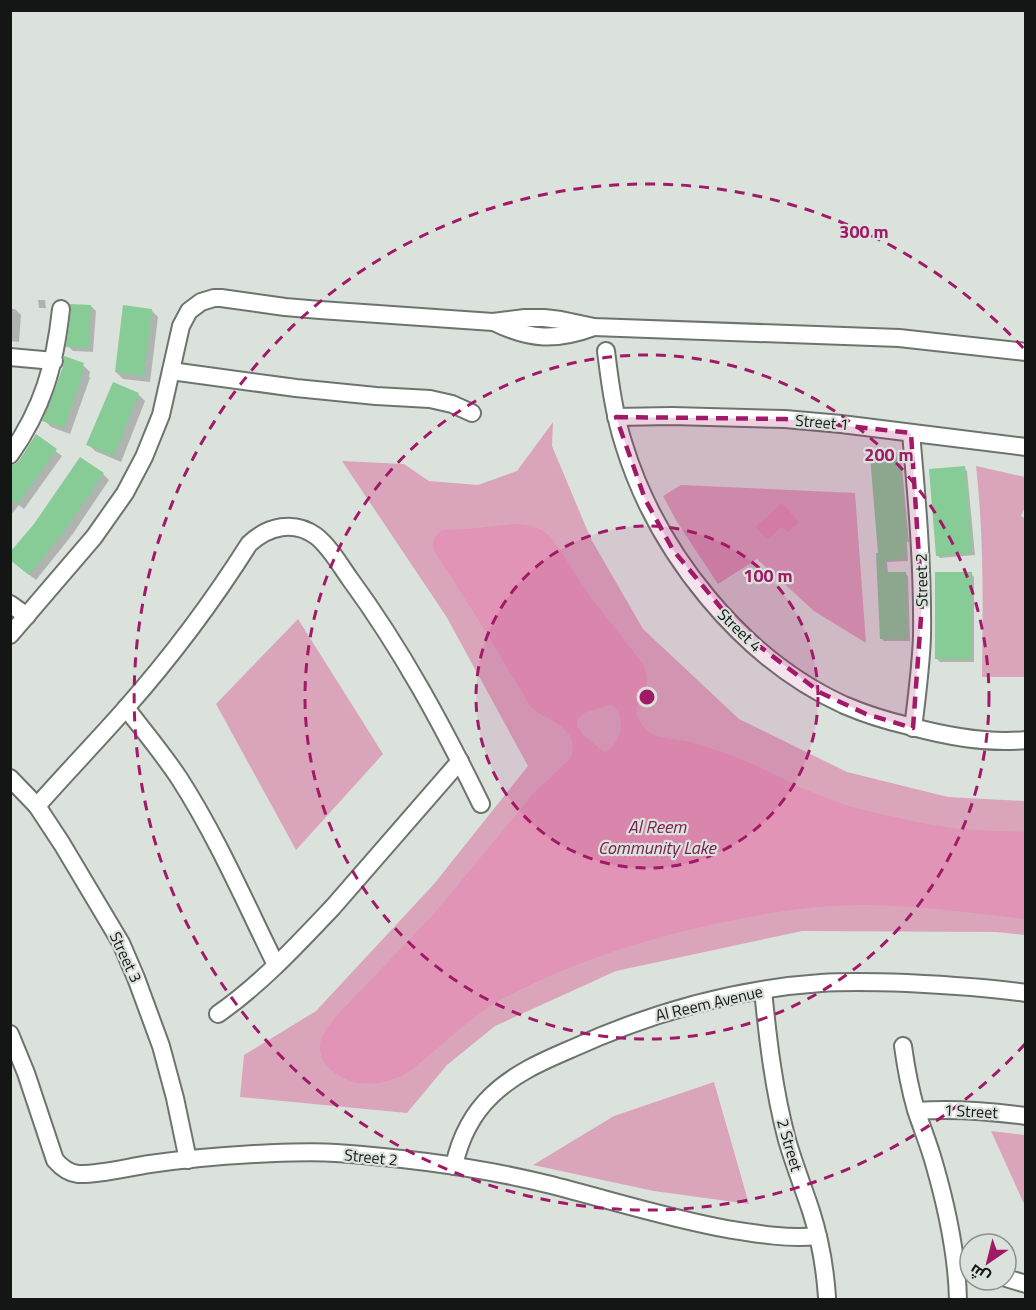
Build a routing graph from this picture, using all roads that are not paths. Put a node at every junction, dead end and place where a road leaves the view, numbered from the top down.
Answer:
1 (61, 309) dead end
2 (606, 351) dead end
3 (1026, 352) edge
4 (10, 357) edge
5 (54, 361) junction
6 (171, 371) junction
7 (472, 413) dead end
8 (616, 417) junction
9 (911, 433) junction
10 (1026, 447) edge
11 (10, 455) edge
12 (10, 604) edge
13 (27, 615) junction
14 (10, 635) edge
15 (126, 708) junction
16 (913, 728) junction
17 (1026, 740) edge
18 (460, 761) junction
19 (10, 778) edge
20 (481, 804) dead end
21 (36, 806) junction
22 (276, 965) junction
23 (763, 990) junction
24 (1026, 993) edge
25 (218, 1014) dead end
26 (10, 1034) edge
27 (903, 1046) dead end
28 (917, 1111) junction
29 (1026, 1116) edge
30 (188, 1160) junction
31 (454, 1166) junction
32 (818, 1236) junction
33 (958, 1255) edge
34 (826, 1297) dead end

1 - 5 street
2 - 8 street, Street 4
3 - 6 street
4 - 5 street
5 - 11 street
6 - 7 street
6 - 13 street
8 - 9 street, Street 1
8 - 16 street, Street 4
9 - 10 street, Street 1
9 - 16 street, Street 2
12 - 13 street
13 - 14 street
15 - 18 street
15 - 21 street
15 - 22 street
16 - 17 street, Street 4
18 - 20 street
18 - 22 street
19 - 21 street, Street 3
21 - 30 street, Street 3
22 - 25 street
23 - 24 street, Al Reem Avenue
23 - 31 street, Al Reem Avenue
23 - 32 street, 2 Street
26 - 30 street, Street 2
27 - 28 street
28 - 29 street, 1 Street
28 - 33 street
30 - 31 street, Street 2
31 - 32 street, Street 2
32 - 34 street, 2 Street

